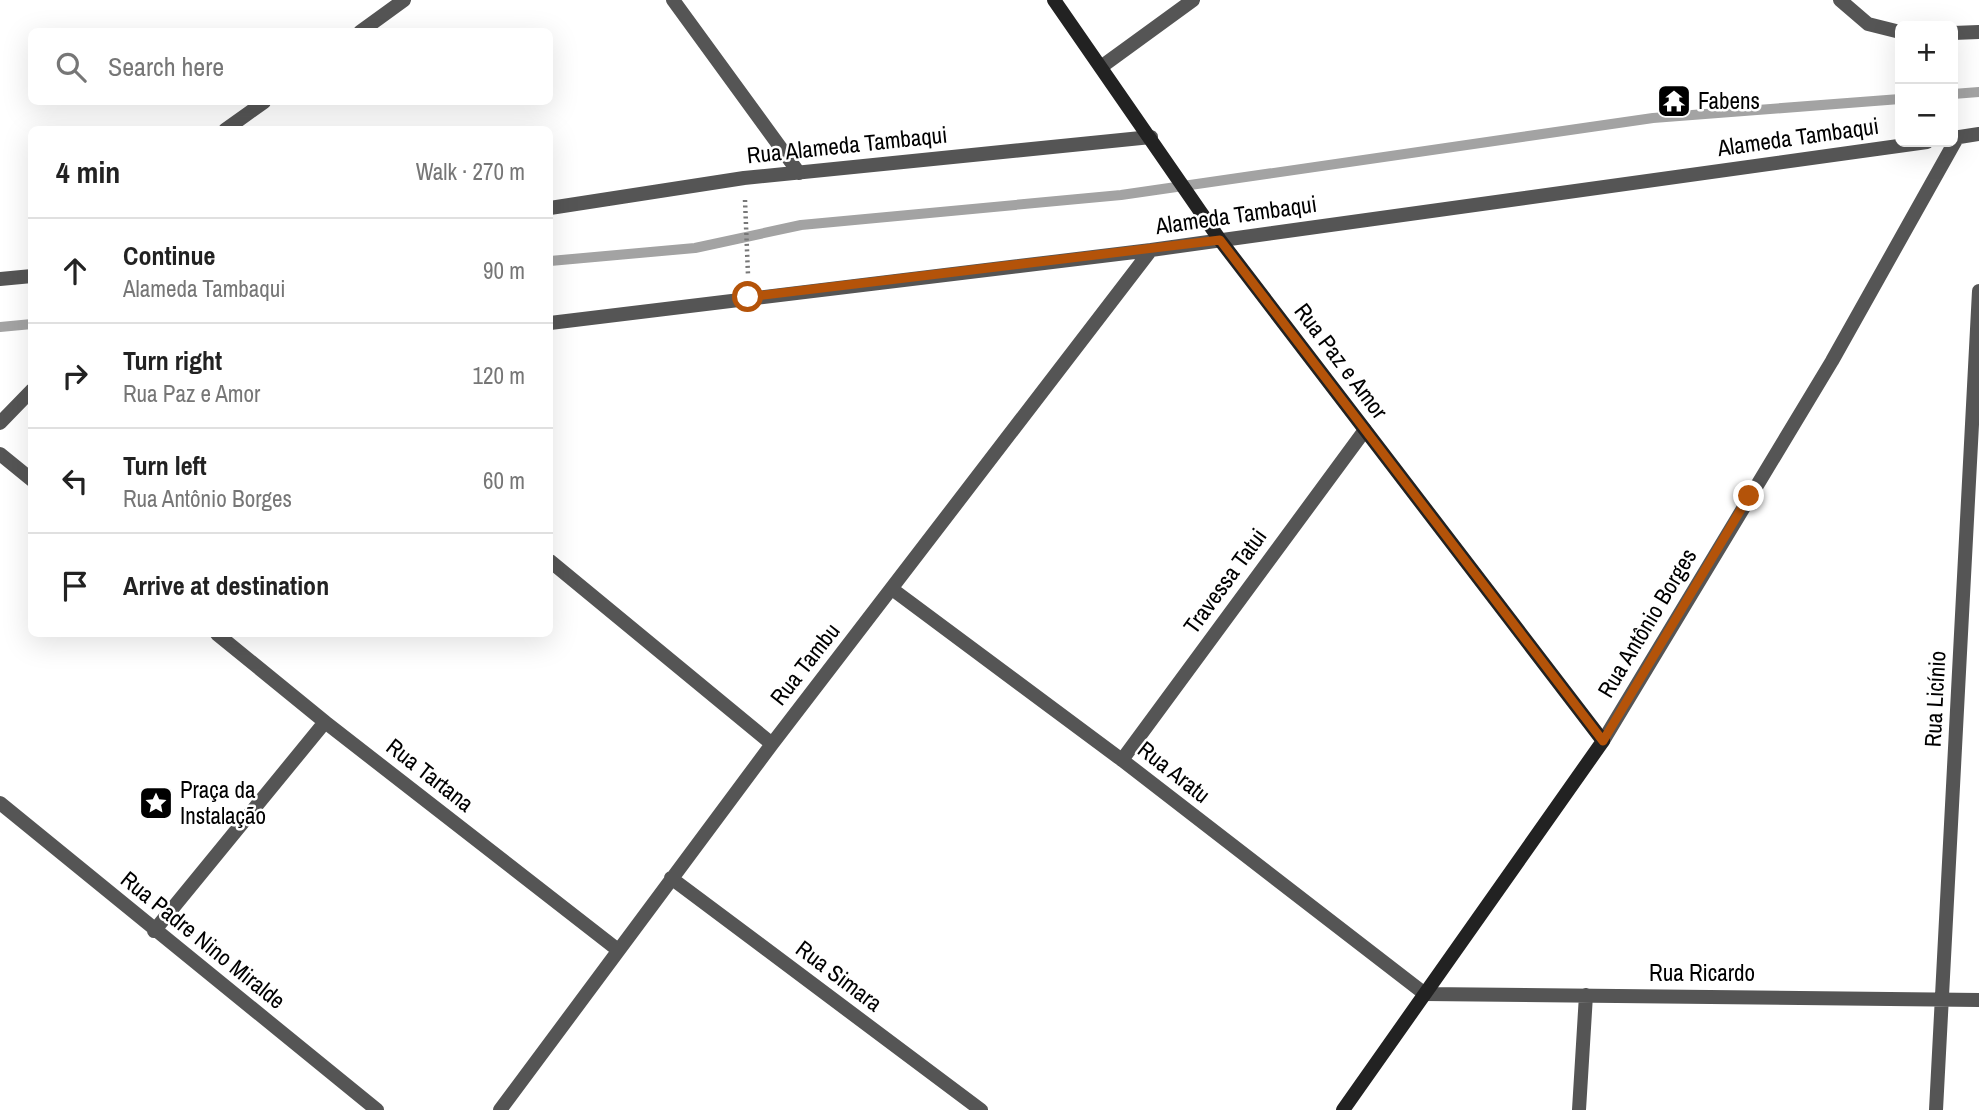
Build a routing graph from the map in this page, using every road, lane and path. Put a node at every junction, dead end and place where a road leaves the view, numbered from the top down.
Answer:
1 (404, 0) edge
2 (673, 0) edge
3 (1054, 0) edge
4 (1193, 0) edge
5 (1840, 0) edge
6 (366, 28) edge
7 (1895, 31) edge
8 (1979, 32) edge
9 (1958, 33) edge
10 (1101, 67) junction
11 (260, 105) edge
12 (231, 126) edge
13 (1979, 134) edge
14 (1151, 137) junction
15 (1958, 138) edge
16 (1895, 146) edge
17 (1950, 147) edge
18 (800, 173) junction
19 (745, 194) dead end
20 (553, 208) edge
21 (1220, 240) junction
22 (1151, 250) junction
23 (747, 269) dead end
24 (28, 274) edge
25 (0, 279) edge
26 (1979, 291) edge
27 (553, 323) edge
28 (28, 394) edge
29 (0, 423) edge
30 (1364, 429) junction
31 (0, 454) edge
32 (28, 477) edge
33 (553, 563) edge
34 (892, 589) junction
35 (221, 637) edge
36 (325, 722) junction
37 (1603, 741) junction
38 (772, 744) junction
39 (1122, 760) junction
40 (0, 803) edge
41 (671, 878) junction
42 (154, 930) junction
43 (618, 950) junction
44 (1425, 994) junction
45 (1586, 995) junction
46 (1943, 998) junction
47 (1979, 1000) edge
48 (377, 1110) edge
49 (500, 1110) edge
50 (981, 1110) edge
51 (1343, 1110) edge
52 (1579, 1110) edge
53 (1936, 1110) edge

1 - 6 street
2 - 18 street
3 - 10 street, Rua Paz e Amor
4 - 10 street
5 - 7 street
8 - 9 street
10 - 14 street, Rua Paz e Amor
11 - 12 street
13 - 15 street
14 - 18 street, Rua Alameda Tambaqui
14 - 21 street, Rua Paz e Amor
16 - 21 street, Alameda Tambaqui
17 - 37 street, Rua Antônio Borges
18 - 20 street, Rua Alameda Tambaqui
19 - 23 path
21 - 22 street, Alameda Tambaqui
21 - 30 street, Rua Paz e Amor
22 - 27 street, Alameda Tambaqui
22 - 34 street, Rua Tambu
24 - 25 street
26 - 46 street, Rua Licínio
28 - 29 street
30 - 37 street, Rua Paz e Amor
30 - 39 street, Travessa Tatui
31 - 32 street
33 - 38 street
34 - 38 street, Rua Tambu
34 - 39 street, Rua Aratu
35 - 36 street, Rua Tartana
36 - 42 street
36 - 43 street, Rua Tartana
37 - 44 street, Rua Antônio Borges
38 - 41 street, Rua Tambu
39 - 44 street, Rua Aratu
40 - 42 street, Rua Padre Nino Miralde
41 - 43 street, Rua Tambu
41 - 50 street, Rua Simara
42 - 48 street, Rua Padre Nino Miralde
43 - 49 street, Rua Tambu
44 - 45 street, Rua Ricardo
44 - 51 street, Rua Antônio Borges
45 - 46 street, Rua Ricardo
45 - 52 street
46 - 47 street, Rua Ricardo
46 - 53 street, Rua Licínio

